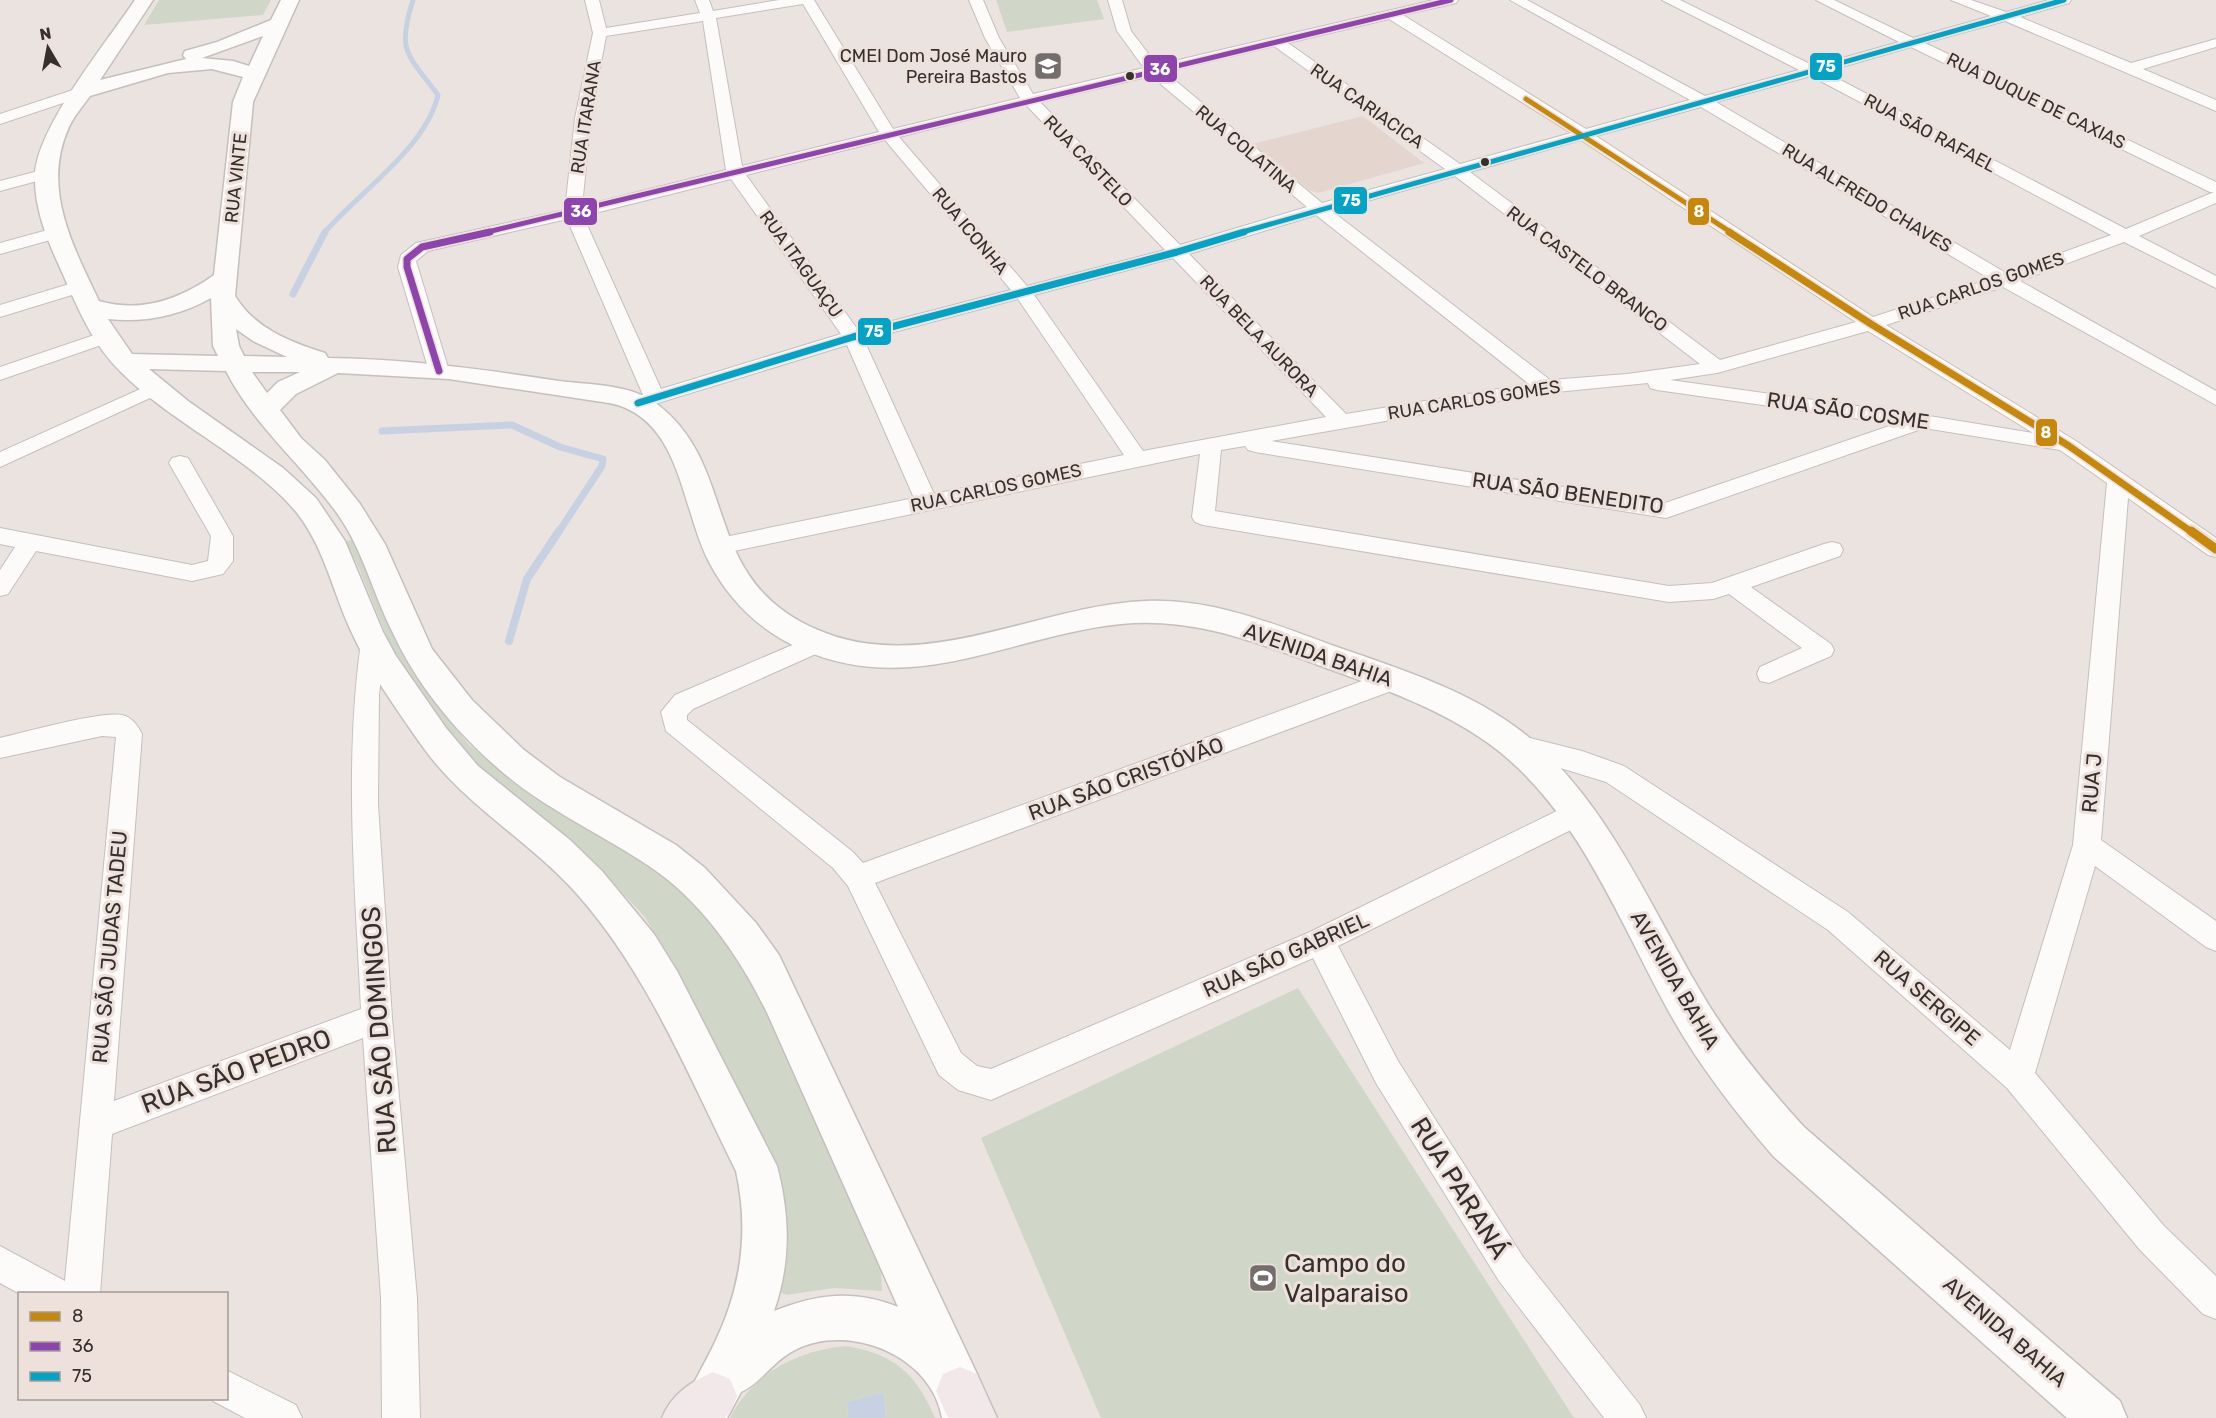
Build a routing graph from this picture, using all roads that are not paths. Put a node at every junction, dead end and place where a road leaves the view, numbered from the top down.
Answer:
1 (144, 0) edge
2 (290, 0) edge
3 (592, 0) edge
4 (702, 0) edge
5 (806, 0) edge
6 (976, 0) edge
7 (1115, 0) edge
8 (1451, 0) edge
9 (1517, 0) edge
10 (1669, 0) edge
11 (1823, 0) edge
12 (1958, 0) edge
13 (2064, 0) edge
14 (1391, 14) junction
15 (2006, 16) junction
16 (709, 17) junction
17 (276, 24) junction
18 (600, 33) junction
19 (1278, 42) junction
20 (1917, 43) junction
21 (2213, 46) edge
22 (107, 58) junction
23 (2130, 68) junction
24 (1154, 71) junction
25 (1815, 72) junction
26 (254, 74) junction
27 (82, 92) junction
28 (1029, 100) junction
29 (1704, 102) junction
30 (2216, 106) edge
31 (0, 119) edge
32 (889, 135) junction
33 (1584, 135) junction
34 (1457, 170) junction
35 (735, 172) junction
36 (46, 174) junction
37 (0, 186) edge
38 (2216, 188) edge
39 (2216, 197) edge
40 (1318, 209) junction
41 (573, 213) junction
42 (55, 233) junction
43 (2124, 236) junction
44 (0, 249) edge
45 (1177, 252) junction
46 (2005, 280) junction
47 (2216, 283) edge
48 (224, 286) junction
49 (1023, 293) junction
50 (84, 296) junction
51 (0, 311) edge
52 (1871, 324) junction
53 (853, 337) junction
54 (116, 349) junction
55 (235, 364) junction
56 (347, 366) junction
57 (1717, 367) junction
58 (439, 371) junction
59 (0, 374) edge
60 (1627, 380) junction
61 (1546, 387) junction
62 (156, 388) junction
63 (2216, 399) edge
64 (646, 400) junction
65 (264, 411) junction
66 (1341, 421) junction
67 (1923, 421) junction
68 (1237, 442) junction
69 (2069, 446) junction
70 (1211, 447) junction
71 (1138, 459) junction
72 (0, 460) edge
73 (180, 463) dead end
74 (2118, 481) junction
75 (927, 502) junction
76 (0, 536) edge
77 (31, 541) junction
78 (715, 547) junction
79 (2216, 549) edge
80 (1832, 550) dead end
81 (1732, 585) junction
82 (0, 588) edge
83 (373, 642) junction
84 (818, 644) junction
85 (1768, 674) dead end
86 (1393, 680) junction
87 (1514, 744) junction
88 (0, 748) edge
89 (1582, 762) junction
90 (1565, 799) junction
91 (2087, 845) junction
92 (858, 877) junction
93 (2216, 938) edge
94 (1320, 941) junction
95 (377, 1018) junction
96 (2018, 1077) junction
97 (95, 1124) junction
98 (0, 1263) edge
99 (51, 1292) edge
100 (82, 1292) edge
101 (2216, 1301) edge
102 (228, 1389) edge
103 (966, 1409) edge
104 (698, 1412) edge
105 (284, 1418) edge
106 (401, 1418) edge
107 (1626, 1418) edge
108 (2103, 1418) edge

1 - 22 main road
2 - 17 main road, RUA VINTE
3 - 18 street, RUA ITARANA
4 - 16 street, RUA ITAGUAÇU
5 - 16 street
5 - 32 street, RUA ICONHA
6 - 28 street, RUA CASTELO
7 - 24 street, RUA COLATINA
8 - 14 street
9 - 29 street, RUA ALFREDO CHAVES
10 - 25 street, RUA SÃO RAFAEL
11 - 20 street, RUA DUQUE DE CAXIAS
12 - 15 street
13 - 15 street
14 - 19 street
14 - 33 street
15 - 20 street
15 - 23 street
16 - 18 street
16 - 35 street, RUA ITAGUAÇU
17 - 22 main road
17 - 26 main road, RUA VINTE
18 - 41 street, RUA ITARANA
19 - 24 street
19 - 34 street, RUA CARIACICA
20 - 25 street
20 - 38 street, RUA DUQUE DE CAXIAS
21 - 23 street
22 - 27 main road
23 - 30 street
24 - 28 street
24 - 40 street, RUA COLATINA
25 - 29 street
25 - 43 street, RUA SÃO RAFAEL
26 - 27 main road
26 - 48 main road, RUA VINTE
27 - 31 street
27 - 36 main road
28 - 32 street
28 - 45 street, RUA CASTELO
29 - 33 street
29 - 46 street, RUA ALFREDO CHAVES
32 - 35 street
32 - 49 street, RUA ICONHA
33 - 34 street
33 - 52 street
34 - 40 street
34 - 57 street, RUA CASTELO BRANCO
35 - 41 street
35 - 53 street, RUA ITAGUAÇU
36 - 37 street
36 - 42 main road
39 - 43 street, RUA CARLOS GOMES
40 - 45 street
40 - 61 street, RUA COLATINA
41 - 58 street
41 - 64 street, RUA ITARANA
42 - 44 street
42 - 50 main road
43 - 46 street, RUA CARLOS GOMES
43 - 47 street, RUA SÃO RAFAEL
45 - 49 street
45 - 66 street, RUA BELA AURORA
46 - 52 street, RUA CARLOS GOMES
46 - 63 street, RUA ALFREDO CHAVES
48 - 50 main road
48 - 55 main road, RUA VINTE
48 - 56 main road
49 - 53 street
49 - 71 street, RUA ICONHA
50 - 51 street
50 - 54 main road
52 - 57 street, RUA CARLOS GOMES
52 - 69 street
53 - 64 street
53 - 75 street, RUA ITAGUAÇU
54 - 55 main road
54 - 59 street
54 - 62 main road
55 - 56 main road
55 - 65 main road, RUA VINTE
56 - 58 main road
56 - 65 main road
57 - 60 street, RUA CARLOS GOMES
58 - 64 main road
60 - 61 street, RUA CARLOS GOMES
60 - 67 street, RUA SÃO COSME
61 - 66 street, RUA CARLOS GOMES
62 - 72 street
62 - 83 main road
64 - 78 main road, AVENIDA BAHIA
65 - 103 main road, RUA VINTE
66 - 68 street, RUA CARLOS GOMES
67 - 68 street, RUA SÃO BENEDITO
67 - 69 street, RUA SÃO COSME
68 - 70 street, RUA CARLOS GOMES
69 - 74 street
70 - 71 street, RUA CARLOS GOMES
70 - 81 street
71 - 75 street, RUA CARLOS GOMES
73 - 77 street
74 - 79 street
74 - 91 street, RUA J
75 - 78 street, RUA CARLOS GOMES
76 - 77 street
77 - 82 street
78 - 84 main road, AVENIDA BAHIA
80 - 81 street
81 - 85 street
83 - 95 street, RUA SÃO DOMINGOS
83 - 104 main road
84 - 86 main road, AVENIDA BAHIA
84 - 92 street
86 - 87 main road, AVENIDA BAHIA
86 - 92 street, RUA SÃO CRISTÓVÃO
87 - 89 street, RUA SERGIPE
87 - 90 main road, AVENIDA BAHIA
88 - 97 street, RUA SÃO JUDAS TADEU
89 - 90 street
89 - 96 street, RUA SERGIPE
90 - 94 street, RUA SÃO GABRIEL
90 - 108 main road, AVENIDA BAHIA
91 - 93 street
91 - 96 street, RUA J
92 - 94 street, RUA SÃO GABRIEL
94 - 107 street, RUA PARANÁ
95 - 97 street, RUA SÃO PEDRO
95 - 106 street, RUA SÃO DOMINGOS
96 - 101 street, RUA SERGIPE
97 - 100 street, RUA SÃO JUDAS TADEU
98 - 99 street
102 - 105 street
103 - 104 main road

